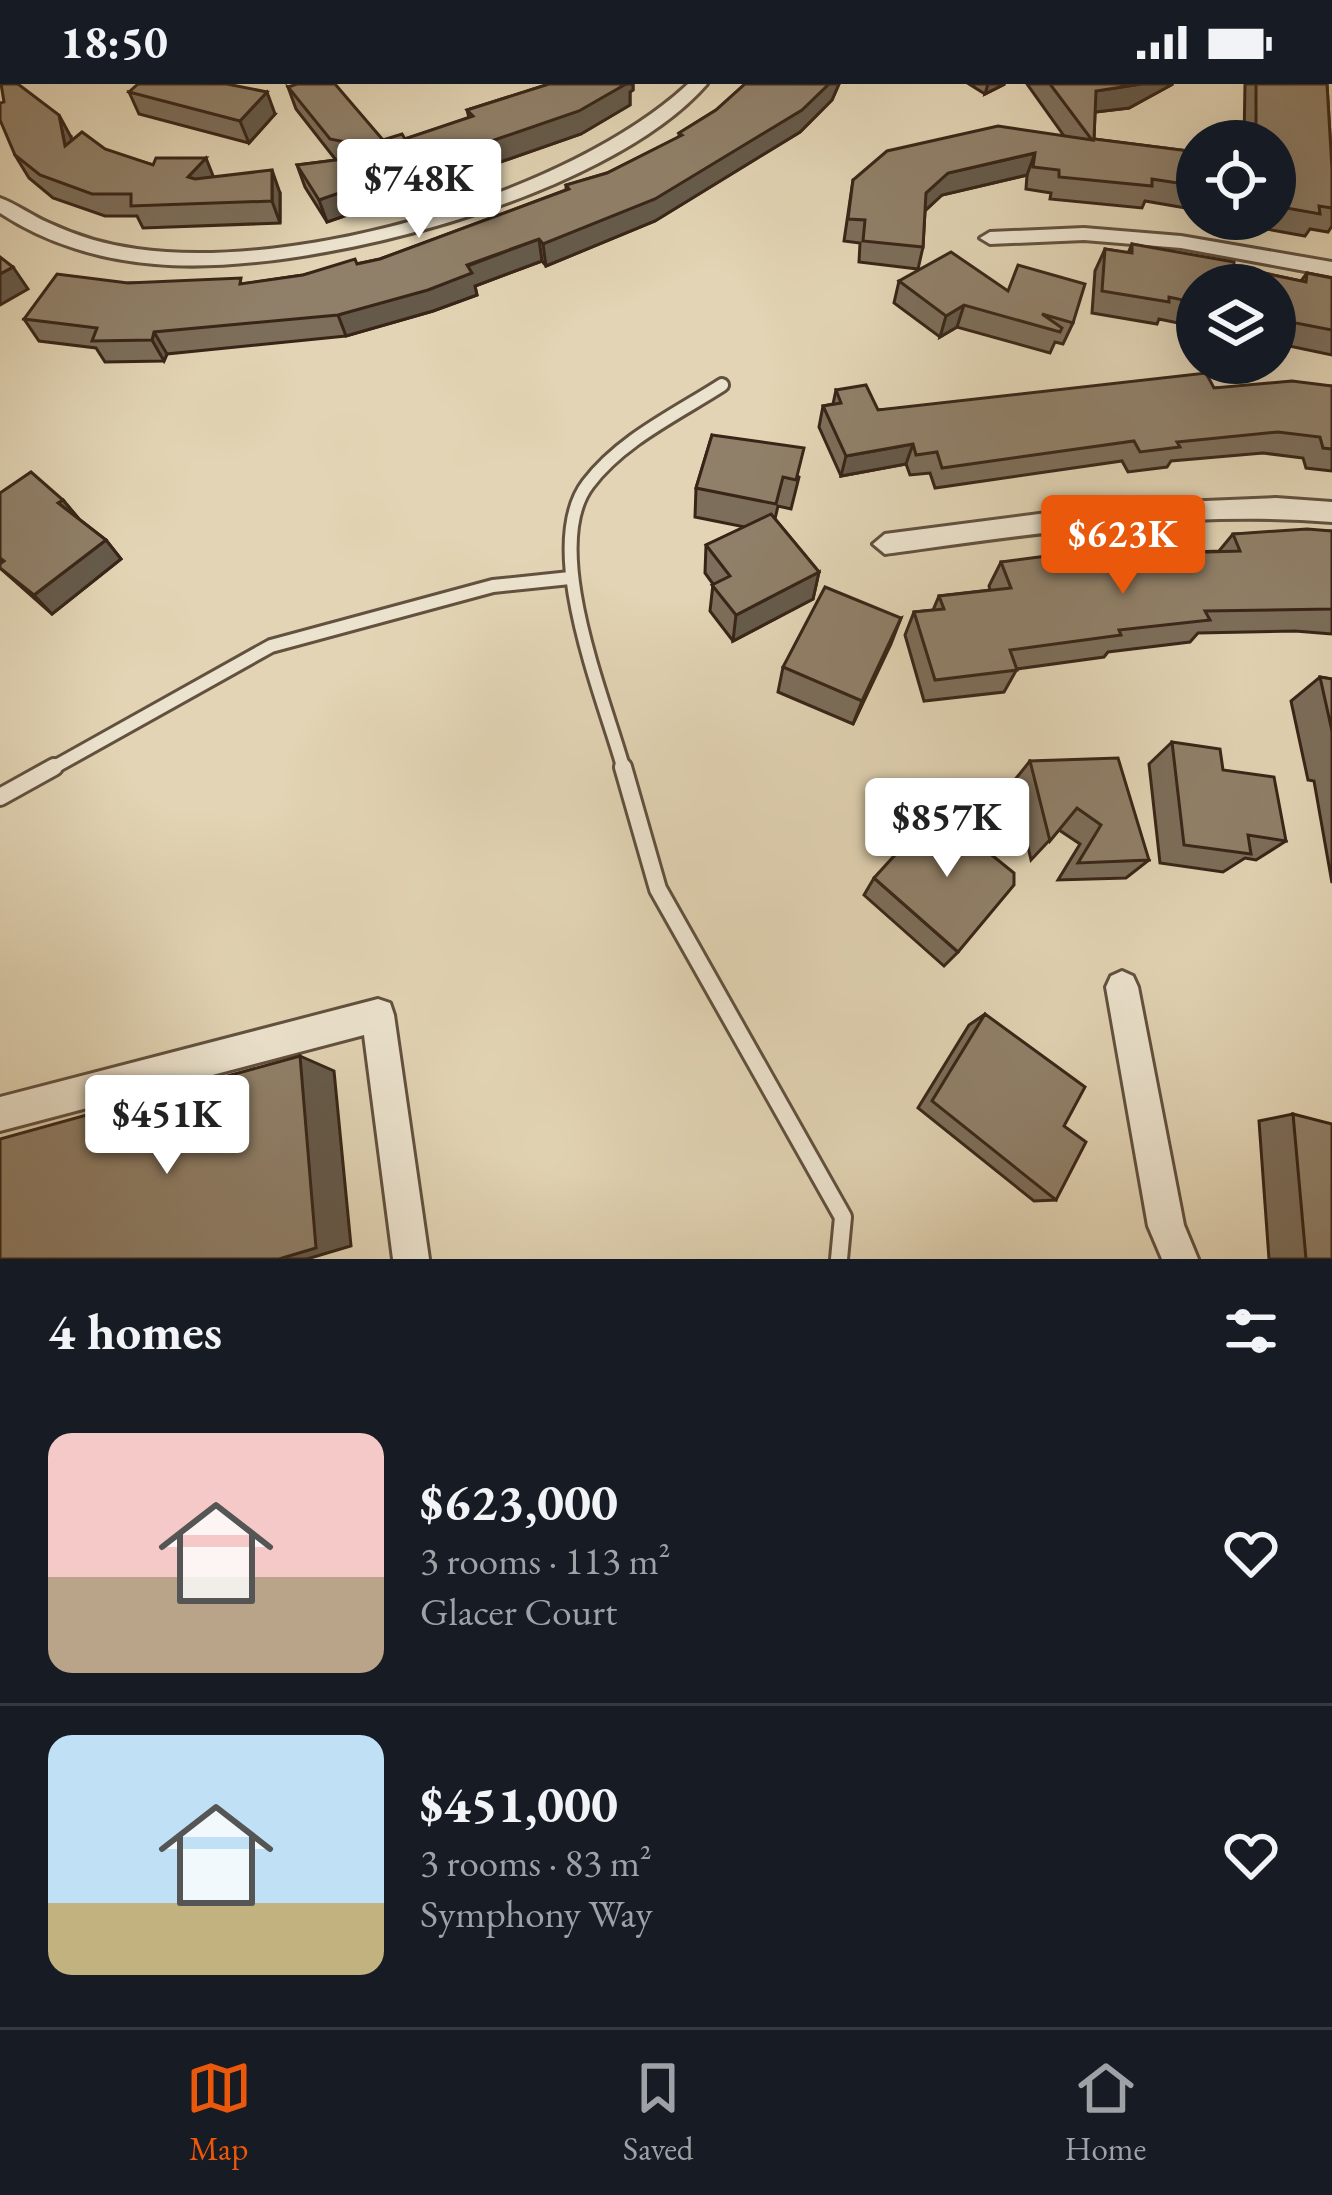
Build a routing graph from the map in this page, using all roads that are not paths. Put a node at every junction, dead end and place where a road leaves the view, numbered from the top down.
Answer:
1 (698, 84) edge
2 (1, 207) edge
3 (990, 238) dead end
4 (1332, 269) edge
5 (722, 385) dead end
6 (1332, 512) edge
7 (885, 544) dead end
8 (570, 578) junction
9 (0, 797) edge
10 (1122, 987) dead end
11 (0, 1114) edge
12 (1173, 1243) edge
13 (411, 1259) edge
14 (839, 1259) edge

1 - 2 street
3 - 4 street
5 - 8 lane
6 - 7 street
8 - 9 lane
8 - 14 lane
10 - 12 street
11 - 13 street

